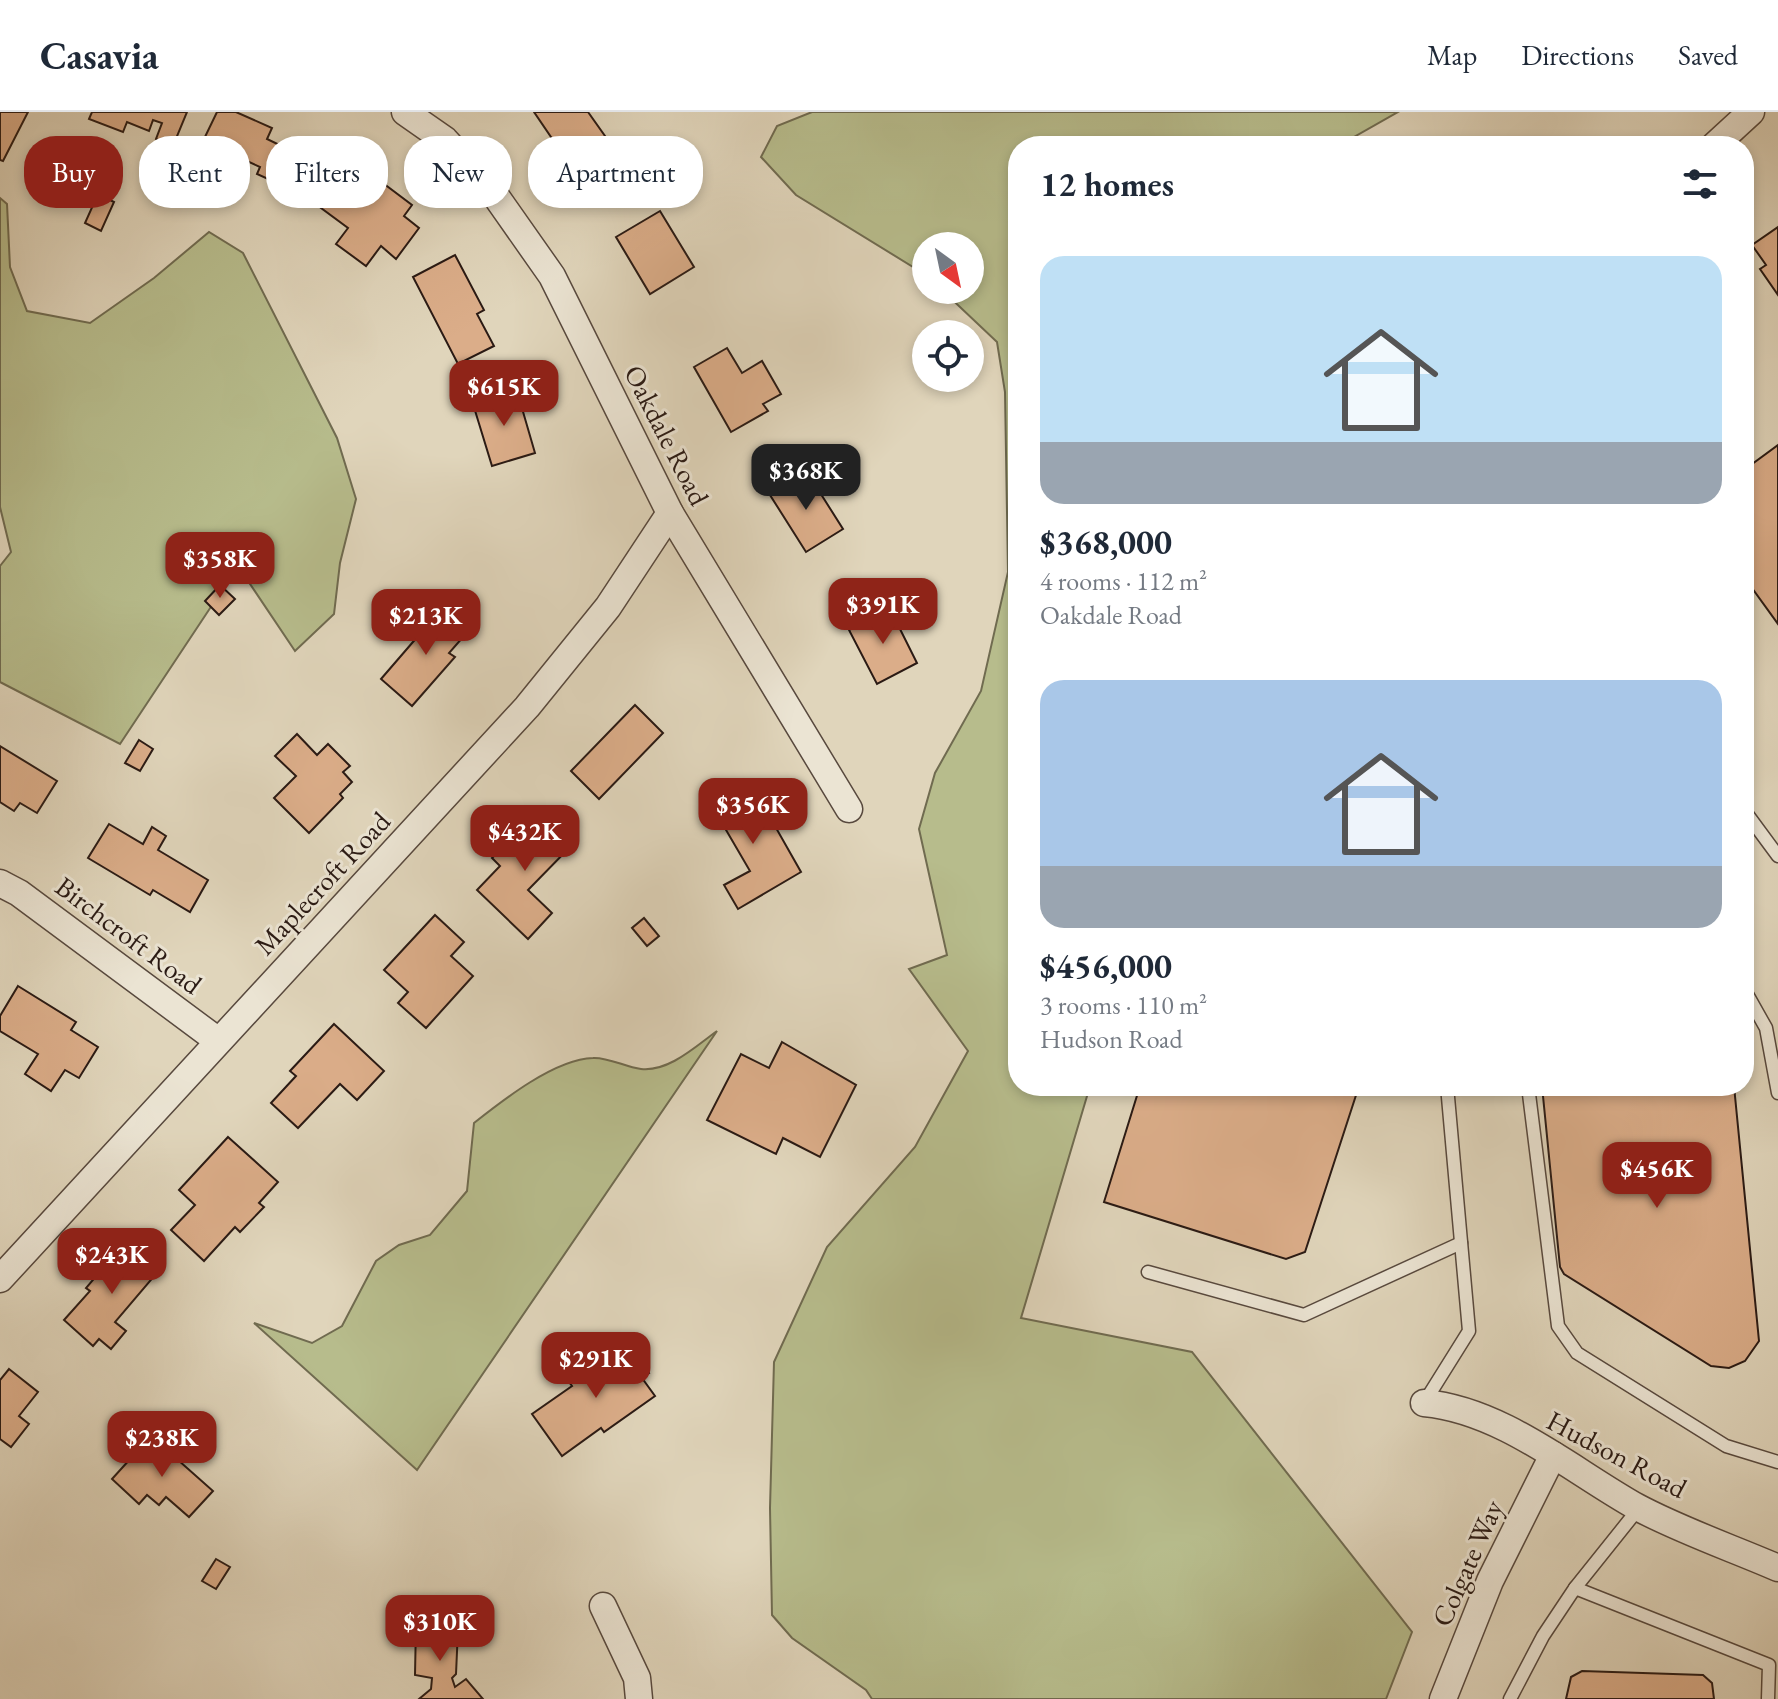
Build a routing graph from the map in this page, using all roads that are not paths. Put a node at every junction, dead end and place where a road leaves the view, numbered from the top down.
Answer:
1 (405, 112) edge
2 (1751, 112) edge
3 (1725, 136) edge
4 (670, 513) junction
5 (849, 809) dead end
6 (1754, 824) edge
7 (1778, 856) edge
8 (0, 883) edge
9 (1754, 1007) edge
10 (217, 1040) junction
11 (1778, 1093) edge
12 (1448, 1096) edge
13 (1529, 1096) edge
14 (1461, 1243) junction
15 (1148, 1272) dead end
16 (0, 1279) edge
17 (1424, 1403) joint
18 (1553, 1455) junction
19 (1778, 1462) edge
20 (1639, 1508) junction
21 (1778, 1568) edge
22 (1575, 1588) junction
23 (603, 1606) dead end
24 (639, 1699) edge
25 (1443, 1699) edge
26 (1510, 1699) edge
27 (1768, 1699) edge

1 - 4 street, Oakdale Road
2 - 3 street
4 - 5 street, Oakdale Road
4 - 10 street, Maplecroft Road
6 - 7 lane
8 - 10 street, Birchcroft Road
9 - 11 lane
10 - 16 street, Maplecroft Road
12 - 14 lane
13 - 19 lane
14 - 15 lane
14 - 17 lane
17 - 18 street, Hudson Road
18 - 20 street, Hudson Road
18 - 25 street, Colgate Way
20 - 21 street, Hudson Road
20 - 22 lane
22 - 26 lane
22 - 27 lane
23 - 24 street

